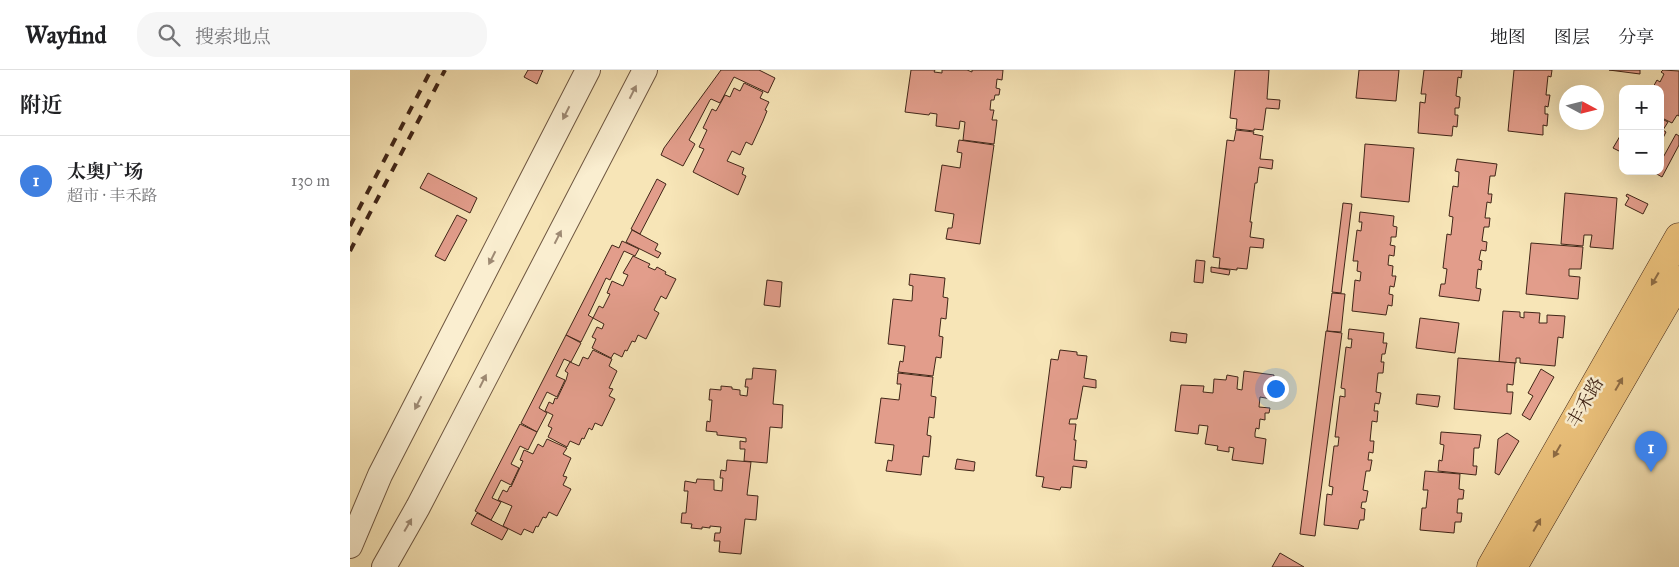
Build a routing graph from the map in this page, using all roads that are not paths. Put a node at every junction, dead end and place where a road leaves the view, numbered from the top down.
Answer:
1 (588, 70) edge
2 (645, 70) edge
3 (1679, 237) edge
4 (1679, 280) edge
5 (350, 546) edge
6 (384, 567) edge
7 (1490, 567) edge
8 (1513, 567) edge

1 -> 5 street
6 -> 2 street
3 -> 7 main road, 丰禾路
8 -> 4 main road, 丰禾路

